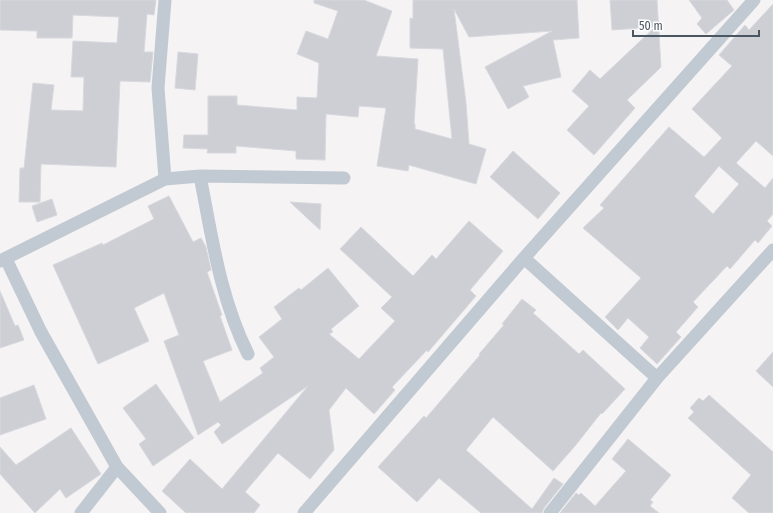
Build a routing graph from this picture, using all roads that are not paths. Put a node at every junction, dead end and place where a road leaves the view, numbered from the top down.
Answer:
1 (165, 0) edge
2 (754, 0) edge
3 (200, 176) junction
4 (344, 178) dead end
5 (165, 179) junction
6 (773, 250) edge
7 (524, 258) junction
8 (3, 260) edge
9 (248, 354) dead end
10 (657, 378) junction
11 (117, 467) junction
12 (81, 513) edge
13 (160, 513) edge
14 (304, 513) edge
15 (550, 513) edge

1 - 5 street
2 - 7 street
3 - 4 street
3 - 5 street
3 - 9 street
5 - 8 street
6 - 10 street
7 - 10 street
7 - 14 street
8 - 11 street
10 - 15 street
11 - 12 street
11 - 13 street

